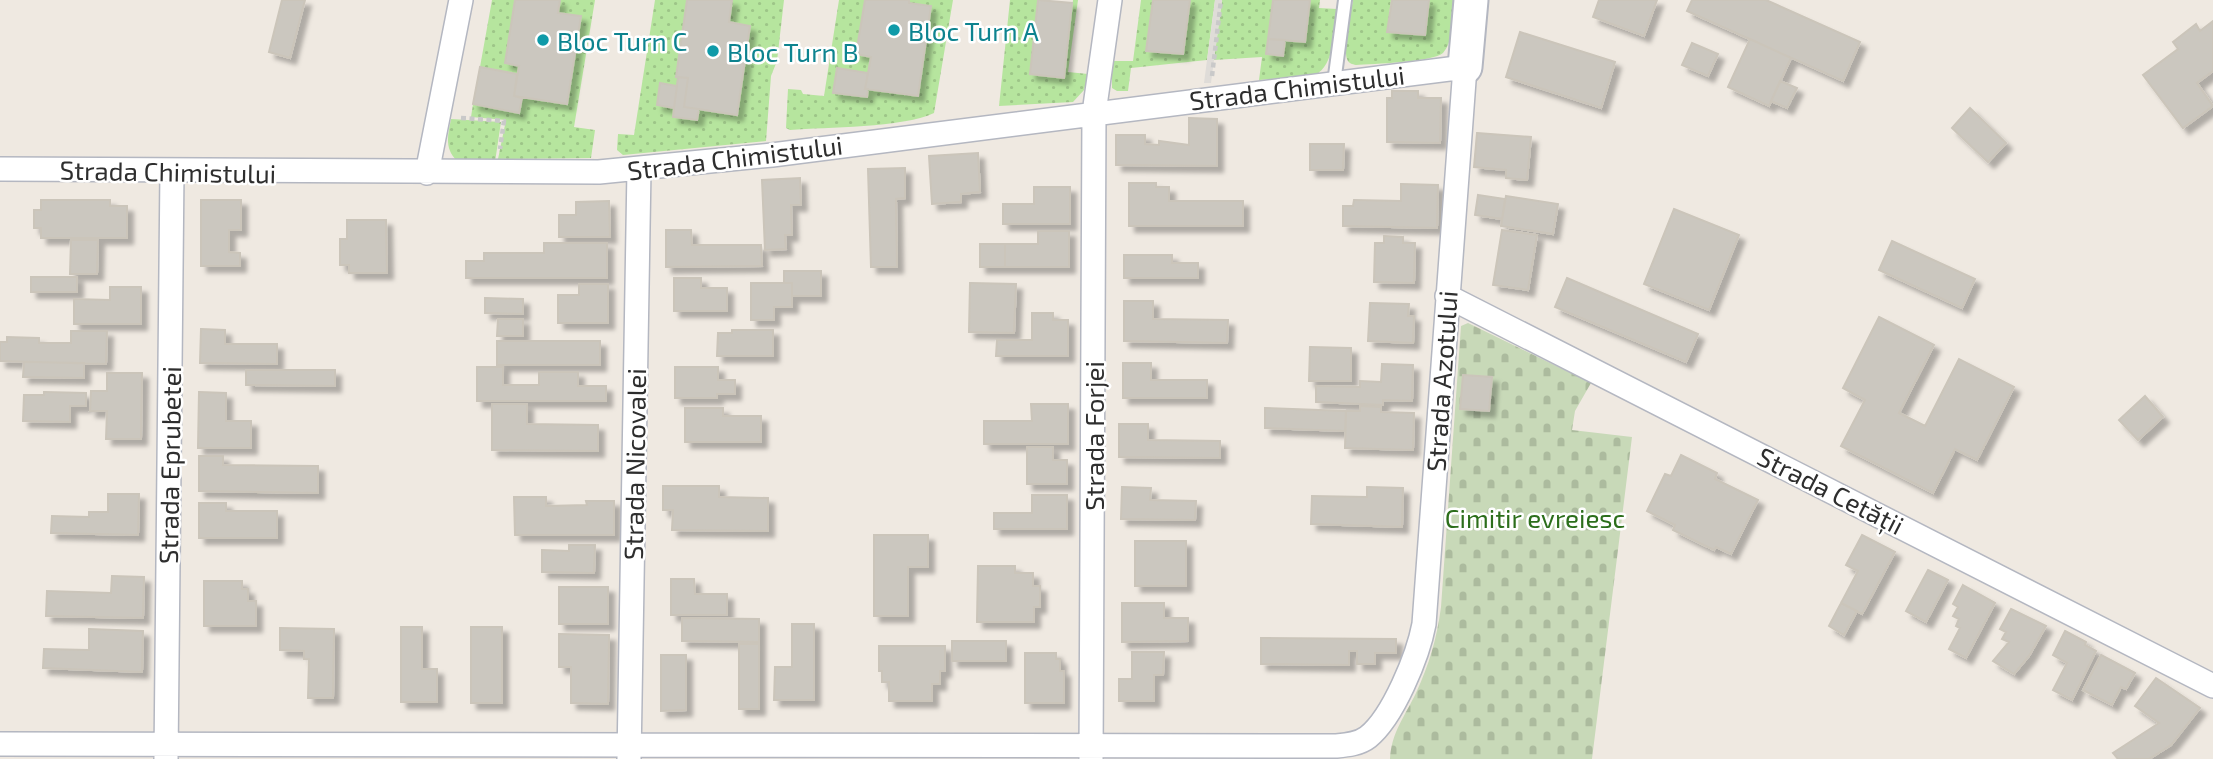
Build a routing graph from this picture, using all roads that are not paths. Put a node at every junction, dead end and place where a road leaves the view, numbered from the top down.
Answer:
1 (461, 0) edge
2 (1110, 0) edge
3 (1345, 0) edge
4 (1471, 0) edge
5 (1465, 67) junction
6 (1334, 83) junction
7 (1094, 113) junction
8 (0, 169) edge
9 (639, 169) junction
10 (172, 170) junction
11 (427, 173) junction
12 (1447, 296) junction
13 (2213, 686) edge
14 (0, 744) edge
15 (1360, 750) edge
16 (166, 752) edge
17 (1091, 752) edge
18 (629, 753) edge

1 - 11 street
2 - 7 street, Strada Forjei
3 - 6 lane
4 - 5 street, Strada Azotului
5 - 6 street, Strada Chimistului
5 - 12 street, Strada Azotului
6 - 7 street, Strada Chimistului
7 - 9 street, Strada Chimistului
7 - 17 street, Strada Forjei
8 - 10 street, Strada Chimistului
9 - 11 street, Strada Chimistului
9 - 18 street, Strada Nicovalei
10 - 11 street, Strada Chimistului
10 - 16 street, Strada Eprubetei
12 - 13 street, Strada Cetății
12 - 15 street, Strada Azotului
14 - 16 street
15 - 17 street
16 - 18 street
17 - 18 street

